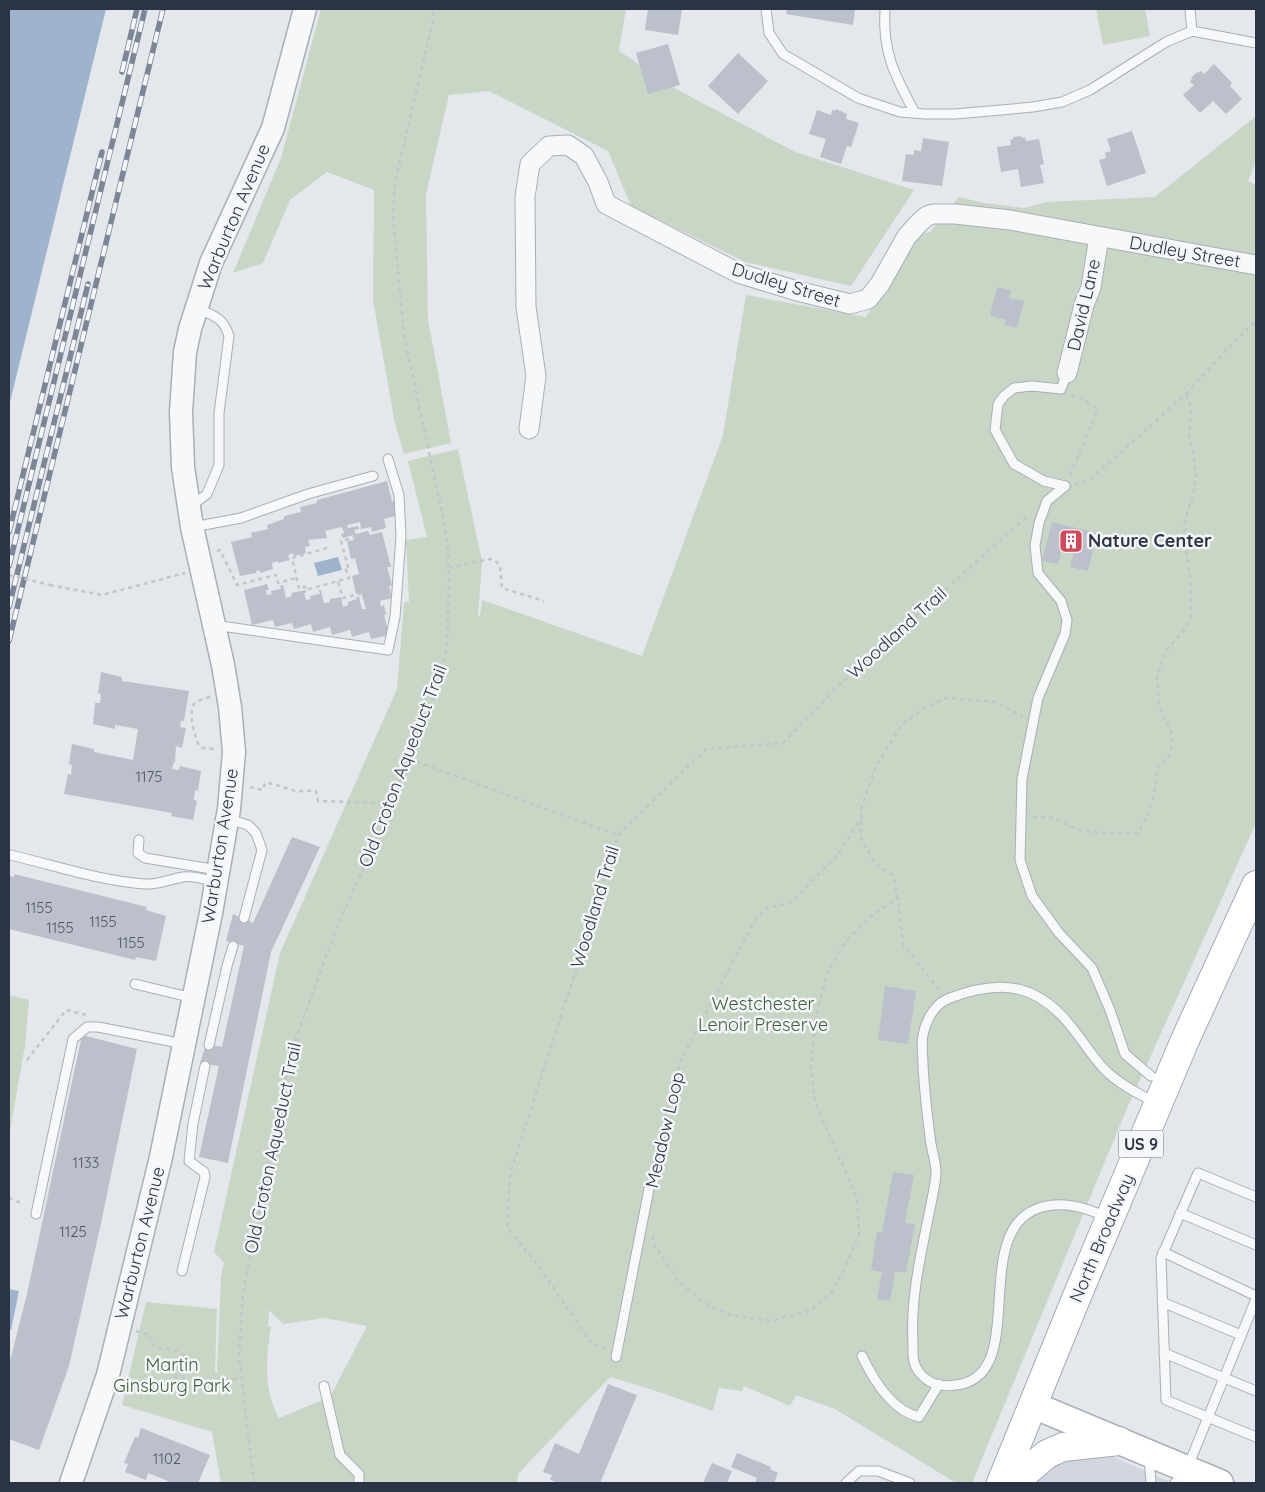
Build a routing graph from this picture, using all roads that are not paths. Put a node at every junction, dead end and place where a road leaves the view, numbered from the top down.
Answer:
1 (305, 9) edge
2 (766, 9) edge
3 (885, 9) edge
4 (1190, 9) edge
5 (1192, 31) junction
6 (1256, 43) edge
7 (915, 113) junction
8 (1099, 237) junction
9 (1256, 266) edge
10 (197, 308) junction
11 (1064, 381) joint
12 (529, 430) dead end
13 (388, 459) dead end
14 (373, 476) dead end
15 (190, 517) junction
16 (214, 625) junction
17 (227, 818) junction
18 (138, 840) dead end
19 (10, 855) edge
20 (218, 876) junction
21 (1256, 885) edge
22 (244, 918) dead end
23 (233, 946) dead end
24 (135, 984) dead end
25 (193, 998) junction
26 (184, 1044) junction
27 (209, 1045) dead end
28 (205, 1066) dead end
29 (1150, 1076) dead end
30 (1158, 1104) junction
31 (649, 1189) road end
32 (1256, 1197) edge
33 (1180, 1213) junction
34 (36, 1214) dead end
35 (1110, 1218) junction
36 (1256, 1245) edge
37 (1163, 1252) junction
38 (182, 1271) dead end
39 (1256, 1298) edge
40 (1162, 1302) junction
41 (1242, 1335) junction
42 (1164, 1353) junction
43 (617, 1354) road end
44 (862, 1356) dead end
45 (1224, 1377) junction
46 (939, 1384) junction
47 (324, 1386) dead end
48 (1256, 1391) edge
49 (1033, 1405) junction
50 (1207, 1417) junction
51 (1256, 1438) edge
52 (1119, 1440) junction
53 (1149, 1453) junction
54 (1181, 1476) edge
55 (71, 1483) edge
56 (359, 1483) edge
57 (846, 1483) edge
58 (910, 1483) edge
59 (1001, 1483) edge
60 (1013, 1483) edge
61 (1151, 1483) edge
62 (1220, 1483) edge

1 - 10 street, Warburton Avenue
2 - 7 lane
3 - 7 lane
4 - 5 lane
5 - 6 lane
5 - 7 lane
8 - 9 street, Dudley Street
8 - 11 street, David Lane
8 - 12 street, Dudley Street
10 - 15 street, Warburton Avenue
10 - 15 lane
11 - 29 lane
13 - 16 lane
14 - 15 lane
15 - 16 street, Warburton Avenue
16 - 17 street, Warburton Avenue
17 - 20 street, Warburton Avenue
17 - 22 lane
18 - 20 lane
19 - 20 lane
20 - 25 street, Warburton Avenue
21 - 30 main road, North Broadway / US 9
23 - 27 lane
24 - 25 lane
25 - 26 street, Warburton Avenue
26 - 34 lane
26 - 55 street, Warburton Avenue
28 - 38 lane
30 - 35 main road, North Broadway / US 9
30 - 46 lane
31 - 43 lane
32 - 33 lane
33 - 36 lane
33 - 37 lane
35 - 46 lane
35 - 49 main road, North Broadway / US 9
37 - 39 lane
37 - 40 lane
39 - 41 lane
40 - 41 lane
40 - 42 lane
41 - 45 lane
42 - 45 lane
42 - 50 lane
44 - 46 lane
45 - 48 lane
45 - 50 lane
47 - 56 lane
49 - 52 main road
49 - 59 main road, North Broadway / US 9
50 - 51 lane
50 - 54 lane
52 - 53 main road
52 - 60 main road
53 - 54 main road
53 - 61 lane
54 - 62 main road
57 - 58 lane

